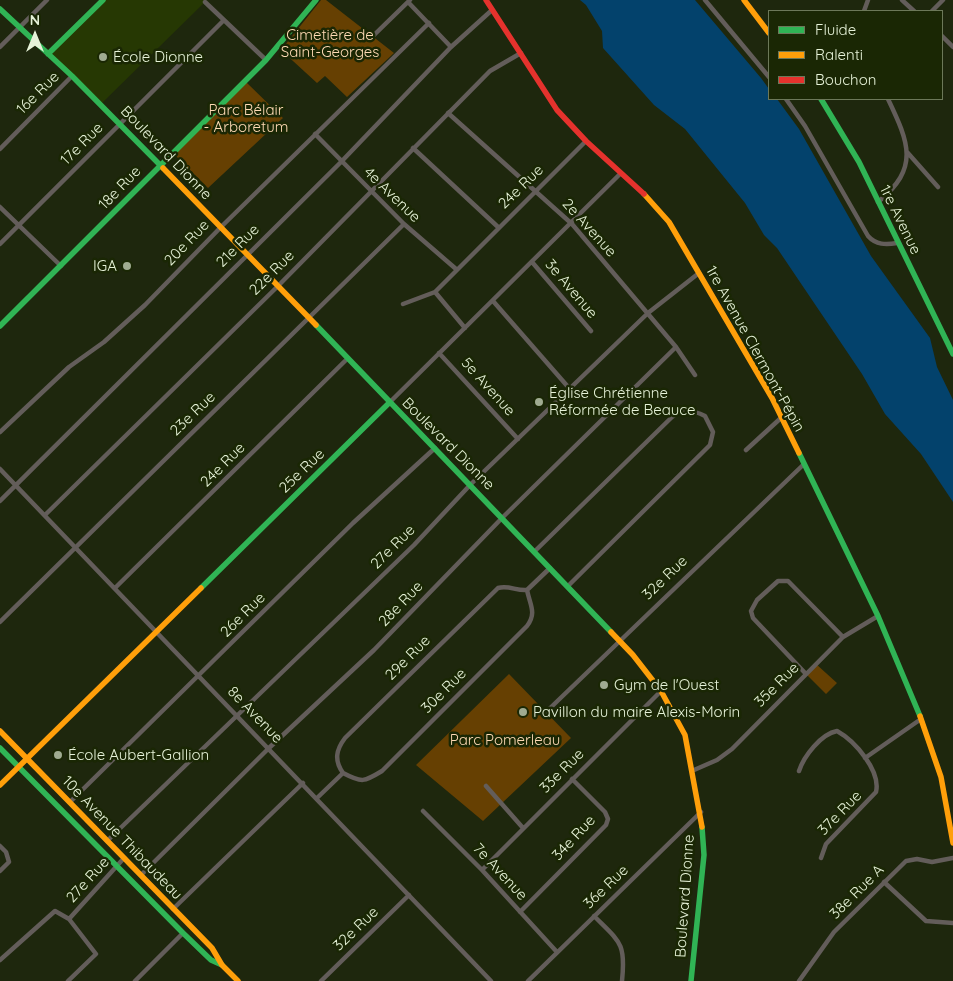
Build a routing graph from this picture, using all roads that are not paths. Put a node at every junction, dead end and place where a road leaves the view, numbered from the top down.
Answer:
1 (47, 0) edge
2 (103, 0) edge
3 (316, 0) edge
4 (486, 0) edge
5 (705, 0) edge
6 (902, 0) edge
7 (943, 0) edge
8 (409, 1) edge
9 (744, 1) edge
10 (205, 2) dead end
11 (0, 8) edge
12 (492, 10) junction
13 (913, 10) edge
14 (933, 10) edge
15 (224, 20) junction
16 (429, 23) junction
17 (19, 28) junction
18 (768, 32) edge
19 (373, 36) dead end
20 (943, 37) edge
21 (0, 47) edge
22 (451, 47) junction
23 (953, 47) edge
24 (521, 53) junction
25 (48, 54) junction
26 (266, 60) junction
27 (72, 76) junction
28 (768, 76) edge
29 (787, 100) edge
30 (821, 100) edge
31 (888, 100) edge
32 (448, 112) junction
33 (120, 124) junction
34 (315, 134) junction
35 (586, 141) junction
36 (413, 148) junction
37 (0, 149) edge
38 (907, 152) junction
39 (341, 162) junction
40 (161, 164) junction
41 (621, 173) junction
42 (938, 187) dead end
43 (536, 190) junction
44 (370, 192) junction
45 (878, 202) junction
46 (0, 207) edge
47 (404, 224) junction
48 (572, 224) junction
49 (19, 225) junction
50 (221, 227) junction
51 (498, 227) junction
52 (897, 243) junction
53 (0, 244) edge
54 (248, 254) junction
55 (532, 262) junction
56 (61, 266) junction
57 (456, 269) junction
58 (699, 273) junction
59 (278, 286) junction
60 (435, 292) junction
61 (493, 301) junction
62 (403, 304) dead end
63 (648, 313) junction
64 (308, 318) junction
65 (0, 326) edge
66 (465, 328) junction
67 (591, 331) dead end
68 (676, 346) junction
69 (439, 353) junction
70 (953, 354) edge
71 (347, 359) junction
72 (695, 375) dead end
73 (570, 388) junction
74 (389, 402) junction
75 (782, 417) junction
76 (0, 432) edge
77 (518, 439) junction
78 (435, 448) junction
79 (746, 450) dead end
80 (803, 465) junction
81 (0, 469) edge
82 (471, 484) junction
83 (16, 485) junction
84 (0, 501) edge
85 (44, 515) junction
86 (502, 518) junction
87 (75, 547) junction
88 (534, 552) junction
89 (550, 568) junction
90 (568, 586) junction
91 (115, 588) junction
92 (528, 590) junction
93 (878, 616) junction
94 (0, 622) edge
95 (157, 631) junction
96 (843, 637) junction
97 (618, 640) junction
98 (806, 674) junction
99 (199, 675) junction
100 (661, 691) junction
101 (546, 712) dead end
102 (237, 714) junction
103 (921, 719) junction
104 (0, 731) edge
105 (0, 748) edge
106 (269, 748) junction
107 (864, 758) junction
108 (28, 759) junction
109 (20, 767) junction
110 (694, 770) junction
111 (799, 771) dead end
112 (343, 773) junction
113 (572, 779) junction
114 (302, 782) junction
115 (0, 785) edge
116 (486, 786) dead end
117 (317, 798) junction
118 (70, 802) junction
119 (423, 811) dead end
120 (701, 812) junction
121 (523, 828) junction
122 (107, 841) junction
123 (953, 843) edge
124 (0, 846) edge
125 (124, 858) junction
126 (821, 858) dead end
127 (953, 858) edge
128 (117, 866) junction
129 (482, 870) junction
130 (0, 871) edge
131 (140, 875) junction
132 (884, 882) junction
133 (409, 895) junction
134 (173, 908) junction
135 (520, 912) junction
136 (594, 916) junction
137 (69, 919) junction
138 (953, 923) edge
139 (182, 933) junction
140 (556, 951) junction
141 (0, 960) edge
142 (222, 965) junction
143 (68, 981) edge
144 (136, 981) edge
145 (238, 981) edge
146 (321, 981) edge
147 (490, 981) edge
148 (528, 981) edge
149 (622, 981) edge
150 (691, 981) edge
151 (799, 981) edge

1 - 17 street
2 - 25 street
3 - 26 street, 18e Rue
4 - 12 street, 1re Avenue Clermont-Pépin
5 - 28 street
6 - 13 street
7 - 14 street
8 - 16 street
8 - 19 street
9 - 18 street
10 - 15 street
11 - 17 street, Boulevard Dionne
12 - 22 street, 21e Rue
12 - 24 street, 1re Avenue Clermont-Pépin
15 - 26 street
15 - 33 street, 17e Rue
16 - 22 street
16 - 34 street, 20e Rue
17 - 21 street
17 - 25 street, Boulevard Dionne
20 - 23 street
22 - 39 street, 21e Rue
24 - 32 street, 22e Rue
24 - 35 street, 1re Avenue Clermont-Pépin
25 - 27 street, Boulevard Dionne
26 - 40 street, 18e Rue
27 - 33 street, Boulevard Dionne
27 - 37 street, 16e Rue
29 - 52 street
30 - 45 street, 1re Avenue
31 - 38 street
32 - 36 street, 22e Rue
32 - 43 street, 2e Avenue
33 - 40 street, Boulevard Dionne
33 - 49 street, 17e Rue
34 - 39 street, 4e Avenue
34 - 50 street, 20e Rue
35 - 41 street, 1re Avenue Clermont-Pépin
35 - 43 street, 24e Rue
36 - 44 street, 22e Rue
36 - 51 street
38 - 42 street
38 - 45 street
39 - 44 street, 4e Avenue
39 - 54 street, 21e Rue
40 - 50 street, Boulevard Dionne
40 - 56 street, 18e Rue
41 - 48 street, 25e Rue
41 - 58 street, 1re Avenue Clermont-Pépin
43 - 48 street, 2e Avenue
43 - 51 street, 24e Rue
44 - 47 street, 4e Avenue
44 - 59 street, 22e Rue
45 - 52 street, 1re Avenue
46 - 49 street
47 - 57 street, 4e Avenue
47 - 64 street, 23e Rue
48 - 55 street, 25e Rue
48 - 63 street, 2e Avenue
49 - 53 street, 17e Rue
49 - 56 street
50 - 54 street, Boulevard Dionne
50 - 76 street, 20e Rue
51 - 57 street, 24e Rue
52 - 70 street, 1re Avenue
54 - 59 street, Boulevard Dionne
54 - 83 street, 21e Rue
55 - 61 street, 25e Rue
55 - 67 street, 3e Avenue
56 - 65 street, 18e Rue
57 - 60 street, 24e Rue
58 - 63 street, 27e Rue
58 - 75 street, 1re Avenue Clermont-Pépin
59 - 64 street, Boulevard Dionne
59 - 85 street, 22e Rue
60 - 62 street, 24e Rue
60 - 66 street
61 - 66 street, 25e Rue
61 - 73 street
63 - 68 street, 2e Avenue
63 - 73 street, 27e Rue
64 - 71 street, Boulevard Dionne
64 - 87 street, 23e Rue
66 - 69 street, 25e Rue
68 - 72 street, 2e Avenue
68 - 86 street, 28e Rue
69 - 74 street, 25e Rue
69 - 77 street, 5e Avenue
71 - 74 street, Boulevard Dionne
71 - 91 street, 24e Rue
73 - 77 street, 27e Rue
74 - 78 street, Boulevard Dionne
74 - 95 street, 25e Rue
75 - 79 street
75 - 80 street, 1re Avenue Clermont-Pépin
77 - 82 street, 27e Rue
78 - 82 street, Boulevard Dionne
78 - 99 street, 26e Rue
80 - 93 street, 1re Avenue Clermont-Pépin
80 - 97 street, 32e Rue
81 - 83 street, 8e Avenue
82 - 86 street, Boulevard Dionne
82 - 102 street, 27e Rue
83 - 84 street, 21e Rue
83 - 85 street, 8e Avenue
85 - 87 street, 8e Avenue
86 - 88 street, Boulevard Dionne
86 - 106 street, 28e Rue
87 - 91 street, 8e Avenue
87 - 94 street, 23e Rue
88 - 89 street, Boulevard Dionne
88 - 90 street
89 - 90 street, Boulevard Dionne
89 - 92 street
90 - 97 street, Boulevard Dionne
91 - 95 street, 8e Avenue
92 - 112 street, 29e Rue
92 - 112 street, 30e Rue
93 - 96 street, 35e Rue
93 - 103 street, 1re Avenue Clermont-Pépin
95 - 99 street, 8e Avenue
95 - 108 street, 25e Rue
96 - 98 street, 35e Rue
96 - 98 street
97 - 100 street, Boulevard Dionne
97 - 101 street, 32e Rue
98 - 110 street, 35e Rue
99 - 102 street, 8e Avenue
99 - 118 street, 26e Rue
100 - 110 street, Boulevard Dionne
100 - 113 street, 33e Rue
102 - 106 street, 8e Avenue
102 - 122 street, 27e Rue
103 - 107 street
103 - 123 street, 1re Avenue Clermont-Pépin
104 - 108 street, 10e Avenue Thibaudeau
105 - 109 street, 10e Avenue Thibaudeau
106 - 114 street, 8e Avenue
106 - 131 street, 28e Rue
107 - 111 street
107 - 126 street, 37e Rue
108 - 109 street, 25e Rue
108 - 118 street, 10e Avenue Thibaudeau
109 - 115 street, 25e Rue
109 - 128 street, 10e Avenue Thibaudeau
110 - 120 street, Boulevard Dionne
112 - 117 street
113 - 121 street, 33e Rue
113 - 135 street, 34e Rue
114 - 117 street, 8e Avenue
114 - 134 street
116 - 121 street
117 - 133 street, 8e Avenue
118 - 122 street, 10e Avenue Thibaudeau
119 - 129 street, 7e Avenue
120 - 136 street, 36e Rue
120 - 150 street, Boulevard Dionne
121 - 129 street, 33e Rue
122 - 125 street, 10e Avenue Thibaudeau
124 - 130 street
125 - 128 street, 27e Rue
125 - 131 street, 10e Avenue Thibaudeau
127 - 132 street, 38e Rue A
128 - 137 street, 27e Rue
128 - 139 street, 10e Avenue Thibaudeau
129 - 135 street, 7e Avenue
131 - 134 street, 10e Avenue Thibaudeau
132 - 138 street
132 - 151 street, 38e Rue A
133 - 146 street, 32e Rue
133 - 147 street, 8e Avenue
134 - 142 street, 10e Avenue Thibaudeau
135 - 140 street, 7e Avenue
136 - 140 street, 36e Rue
136 - 149 street
137 - 141 street, 27e Rue
137 - 143 street
139 - 142 street, 10e Avenue Thibaudeau
139 - 144 street
140 - 148 street, 36e Rue
142 - 145 street, 10e Avenue Thibaudeau

